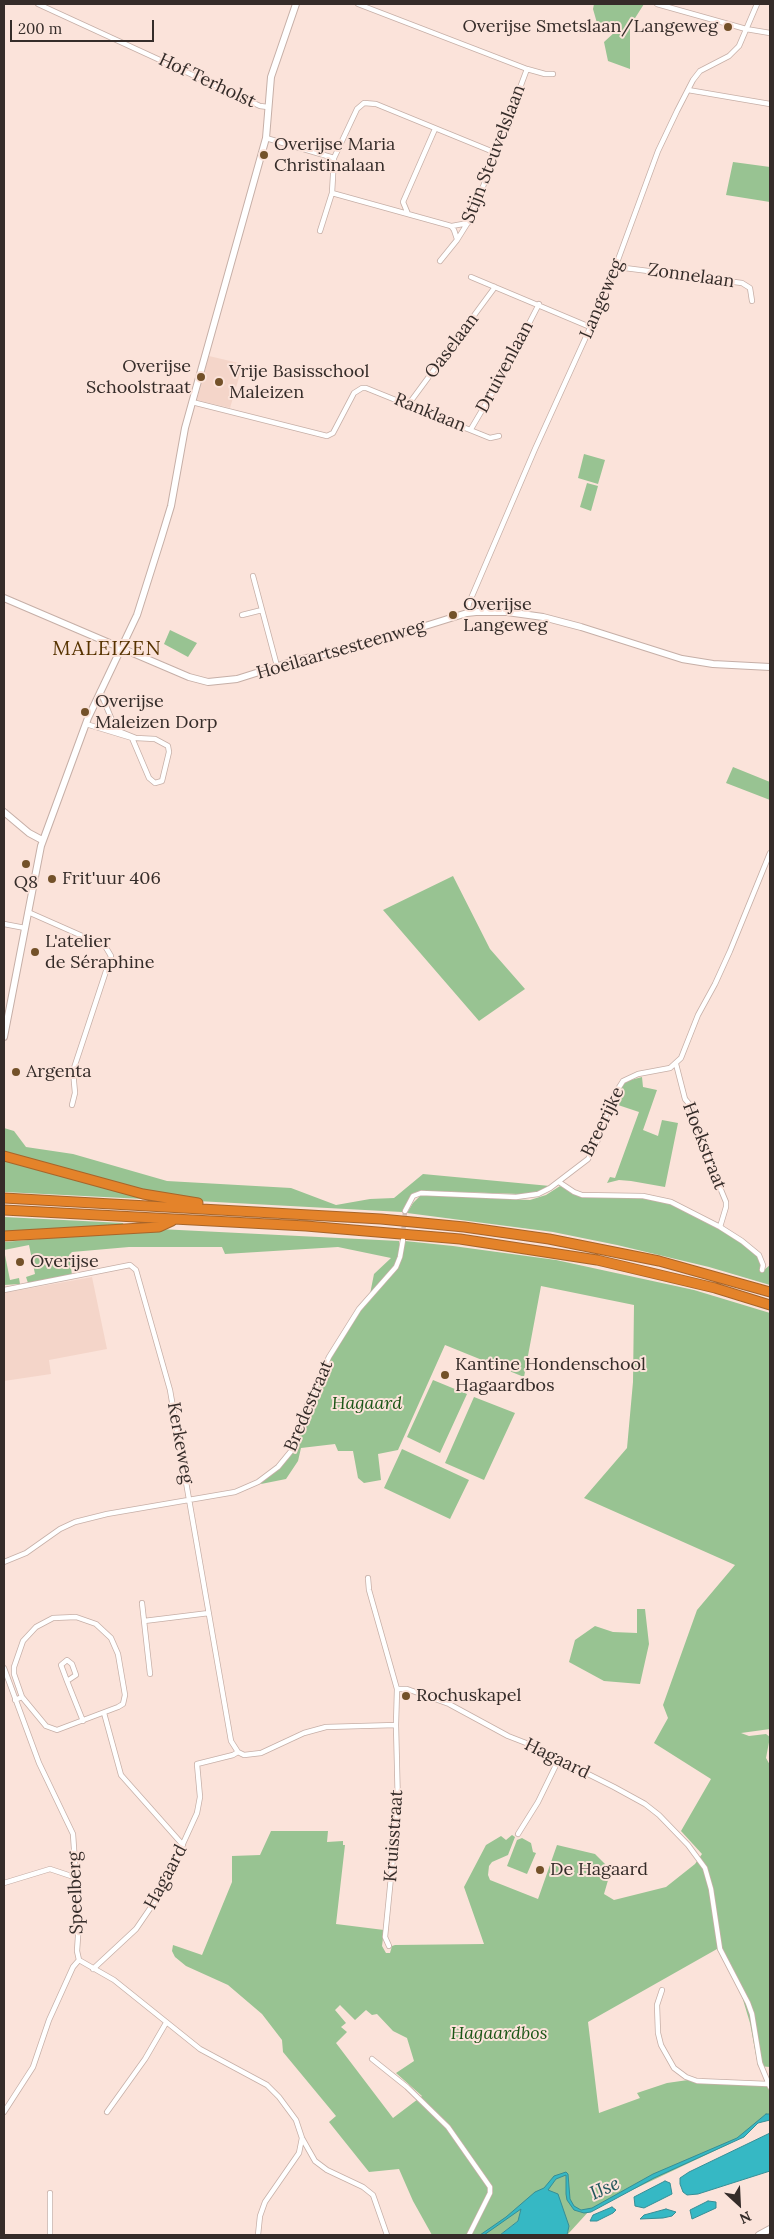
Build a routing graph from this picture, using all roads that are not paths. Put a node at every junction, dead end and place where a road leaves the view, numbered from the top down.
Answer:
1 (38, 4) edge
2 (296, 4) edge
3 (358, 4) edge
4 (657, 4) edge
5 (757, 4) edge
6 (746, 29) junction
7 (770, 33) edge
8 (527, 69) junction
9 (553, 74) dead end
10 (688, 90) junction
11 (770, 104) edge
12 (268, 107) junction
13 (435, 129) junction
14 (266, 138) junction
15 (496, 153) junction
16 (334, 158) junction
17 (332, 193) junction
18 (403, 202) junction
19 (392, 210) junction
20 (408, 214) junction
21 (468, 223) junction
22 (451, 226) junction
23 (320, 231) dead end
24 (457, 240) junction
25 (440, 261) dead end
26 (617, 267) junction
27 (471, 277) dead end
28 (496, 287) junction
29 (752, 301) dead end
30 (539, 304) junction
31 (590, 327) junction
32 (192, 402) junction
33 (408, 405) junction
34 (471, 430) junction
35 (499, 436) dead end
36 (253, 576) dead end
37 (4, 598) edge
38 (262, 610) junction
39 (467, 613) junction
40 (242, 615) dead end
41 (121, 647) junction
42 (277, 666) junction
43 (770, 667) edge
44 (100, 691) junction
45 (86, 724) junction
46 (4, 812) edge
47 (42, 840) junction
48 (770, 854) edge
49 (28, 912) junction
50 (4, 924) edge
51 (25, 928) junction
52 (4, 1037) edge
53 (676, 1064) junction
54 (72, 1105) dead end
55 (4, 1156) edge
56 (559, 1182) junction
57 (4, 1198) edge
58 (220, 1209) junction
59 (4, 1210) edge
60 (406, 1211) tunnel mouth
61 (176, 1220) junction
62 (720, 1227) junction
63 (8, 1236) edge
64 (4, 1240) edge
65 (403, 1240) tunnel mouth
66 (762, 1270) dead end
67 (4, 1290) edge
68 (770, 1292) edge
69 (770, 1305) edge
70 (190, 1500) junction
71 (4, 1562) edge
72 (368, 1578) dead end
73 (142, 1603) dead end
74 (209, 1613) junction
75 (144, 1621) junction
76 (4, 1668) edge
77 (150, 1674) dead end
78 (67, 1680) dead end
79 (396, 1689) junction
80 (20, 1690) junction
81 (12, 1693) junction
82 (22, 1697) junction
83 (15, 1700) junction
84 (104, 1713) junction
85 (84, 1721) junction
86 (396, 1725) junction
87 (238, 1752) junction
88 (559, 1759) junction
89 (518, 1834) dead end
90 (183, 1845) junction
91 (77, 1878) junction
92 (4, 1883) edge
93 (389, 1946) dead end
94 (79, 1960) junction
95 (93, 1969) junction
96 (662, 1990) dead end
97 (166, 2023) junction
98 (372, 2059) dead end
99 (769, 2086) edge
100 (4, 2112) edge
101 (107, 2112) dead end
102 (302, 2138) junction
103 (50, 2193) dead end
104 (770, 2229) edge
105 (50, 2235) edge
106 (258, 2235) edge
107 (387, 2235) edge
108 (469, 2235) edge
109 (759, 2235) edge

1 - 12 street, Hof Terholst
2 - 12 main road
3 - 8 street
4 - 6 street
5 - 6 street, Langeweg
6 - 7 street
6 - 10 street, Langeweg
8 - 9 street
8 - 15 street, Stijn Steuvelslaan
10 - 11 street
10 - 26 street, Langeweg
12 - 14 main road
13 - 15 street
13 - 16 street
13 - 18 street
14 - 16 street
14 - 32 main road
15 - 21 street, Stijn Steuvelslaan
16 - 17 street
17 - 19 street
17 - 23 street
18 - 19 street
18 - 20 street
19 - 20 street
20 - 22 street
21 - 22 street
21 - 24 street, Stijn Steuvelslaan
22 - 24 street
24 - 25 street, Stijn Steuvelslaan
26 - 29 street, Zonnelaan
26 - 31 street, Langeweg
27 - 28 street
28 - 30 street
28 - 33 street, Oaselaan
30 - 31 street
30 - 34 street, Druivenlaan
31 - 39 street, Langeweg
32 - 33 street, Ranklaan
32 - 41 main road
33 - 34 street, Ranklaan
34 - 35 street, Ranklaan
36 - 38 street
37 - 41 main road, Hoeilaartsesteenweg
38 - 40 street
38 - 42 street
39 - 42 main road, Hoeilaartsesteenweg
39 - 43 main road, Hoeilaartsesteenweg
41 - 42 main road, Hoeilaartsesteenweg
41 - 44 main road
44 - 45 main road
44 - 45 street
45 - 47 main road
46 - 47 main road
47 - 49 main road
48 - 53 street
49 - 51 main road
49 - 54 street
50 - 51 street
51 - 52 main road
53 - 56 street, Breerijke
53 - 62 street, Hoekstraat
55 - 58 highway
56 - 60 street, Breerijke
56 - 62 street, Hoekstraat
57 - 58 highway
58 - 68 highway
59 - 61 highway
61 - 63 highway
61 - 69 highway
62 - 66 street, Hoekstraat
63 - 64 highway
65 - 70 street, Bredestraat
67 - 70 street, Kerkeweg
70 - 71 street, Bredestraat
70 - 74 street, Kerkeweg
72 - 79 street
73 - 75 street
74 - 75 street
74 - 87 street, Kerkeweg
75 - 77 street
76 - 81 street, Speelberg
78 - 85 street
79 - 86 street
79 - 88 street, Hagaard
80 - 81 street
80 - 82 street
80 - 84 street
81 - 83 street, Speelberg
82 - 83 street
82 - 85 street
83 - 91 street, Speelberg
84 - 85 street
84 - 90 street
86 - 87 street, Hagaard
86 - 93 street, Kruisstraat
87 - 90 street, Hagaard
88 - 89 street
88 - 99 street, Hagaard
90 - 95 street, Hagaard
91 - 92 street
91 - 94 street, Speelberg
94 - 95 street
94 - 100 street, Speelberg
95 - 97 street
96 - 99 street
97 - 101 street
97 - 102 street
98 - 108 street
102 - 106 street
102 - 107 street
103 - 105 street
104 - 109 main road

